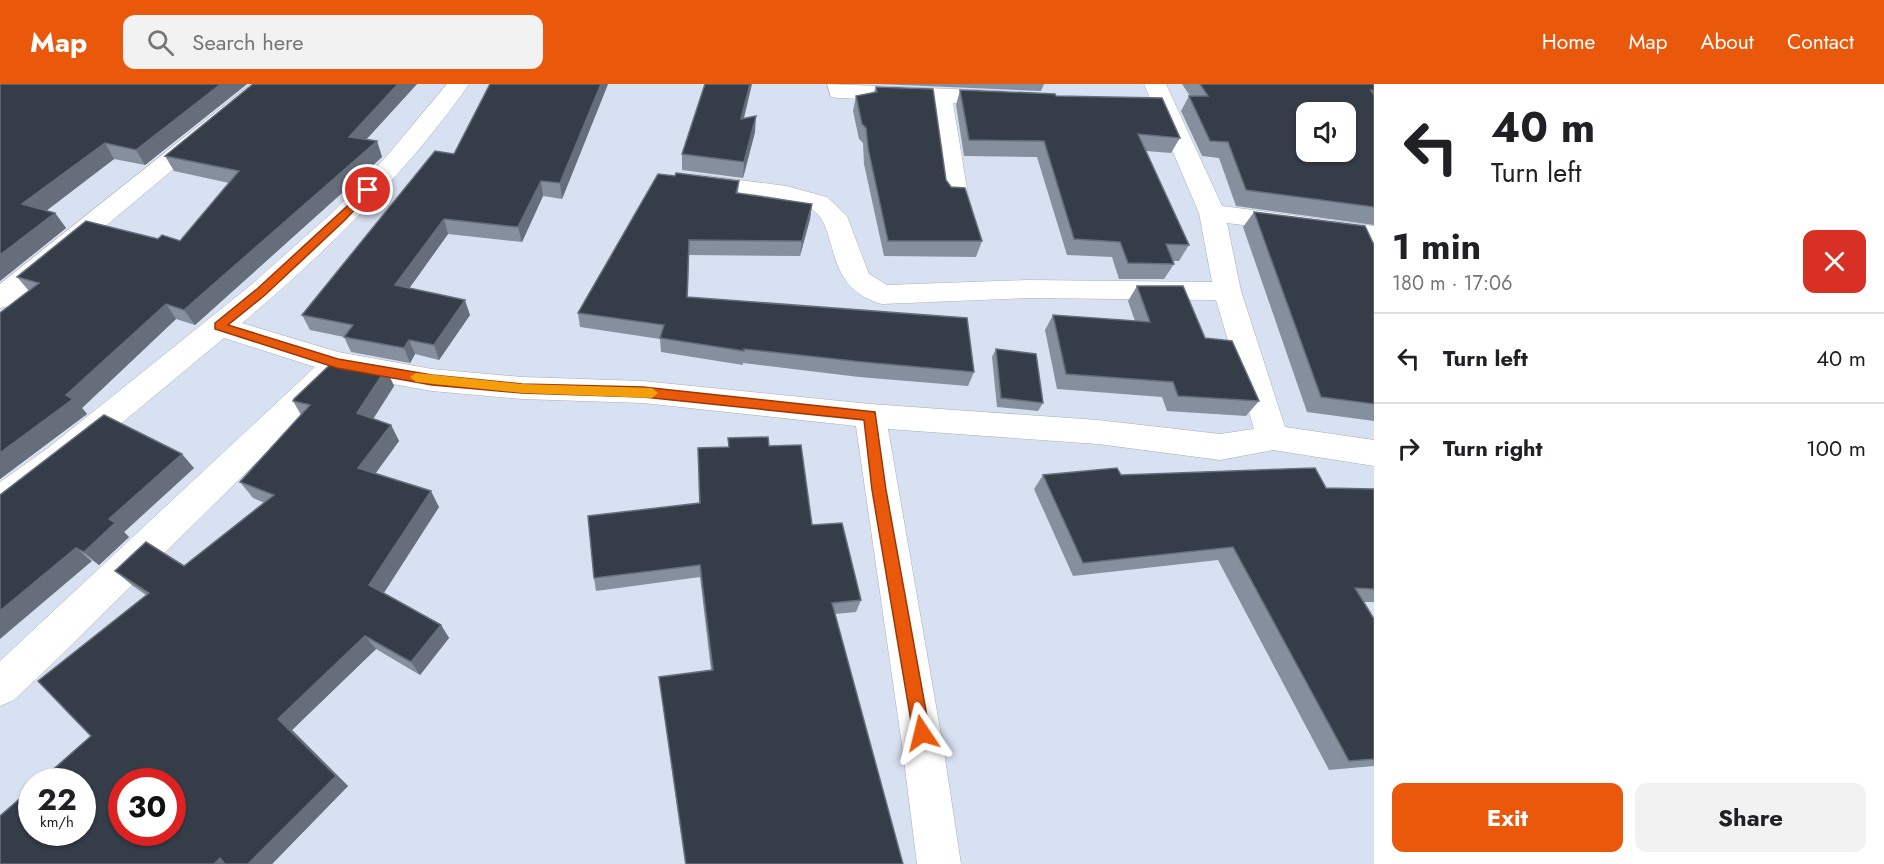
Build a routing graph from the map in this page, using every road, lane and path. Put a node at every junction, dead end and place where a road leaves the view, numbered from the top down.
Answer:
1 (264, 84) edge
2 (458, 84) edge
3 (838, 84) edge
4 (941, 97) junction
5 (1154, 98) edge
6 (1024, 99) edge
7 (667, 177) edge
8 (956, 195) edge
9 (1212, 213) junction
10 (1374, 234) edge
11 (1227, 291) junction
12 (0, 299) edge
13 (219, 326) junction
14 (337, 363) junction
15 (870, 416) junction
16 (1273, 438) junction
17 (1374, 453) edge
18 (0, 500) edge
19 (0, 687) edge
20 (939, 864) edge

1 - 12 street
2 - 13 street
3 - 4 street
4 - 6 street
4 - 8 street
5 - 9 street
7 - 11 street
9 - 10 street
9 - 11 street
11 - 16 street
13 - 14 street
13 - 18 street
14 - 15 street
14 - 19 street
15 - 16 street
15 - 20 street
16 - 17 street

